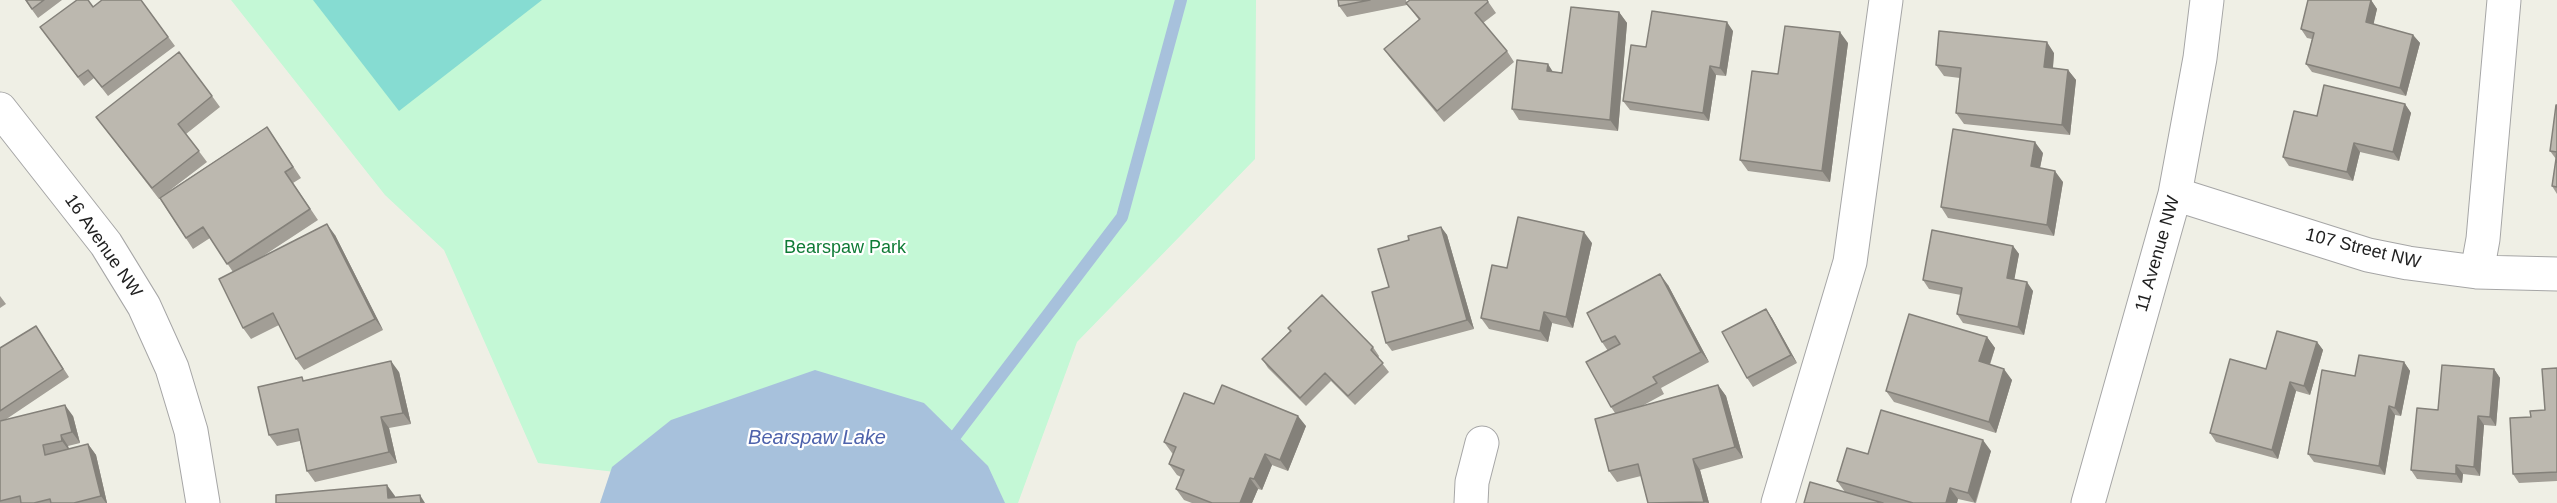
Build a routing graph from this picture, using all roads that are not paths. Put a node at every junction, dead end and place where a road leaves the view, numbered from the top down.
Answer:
1 (1886, 0) edge
2 (2206, 0) edge
3 (2504, 0) edge
4 (0, 109) edge
5 (2175, 194) junction
6 (2477, 272) junction
7 (2557, 274) edge
8 (1482, 443) dead end
9 (203, 503) edge
10 (1471, 503) edge
11 (1778, 503) edge
12 (2088, 503) edge

1 - 11 street
2 - 5 street, 11 Avenue NW
3 - 6 street
4 - 9 street, 16 Avenue NW
5 - 6 street, 107 Street NW
5 - 12 street, 11 Avenue NW
6 - 7 street, 107 Street NW
8 - 10 street

